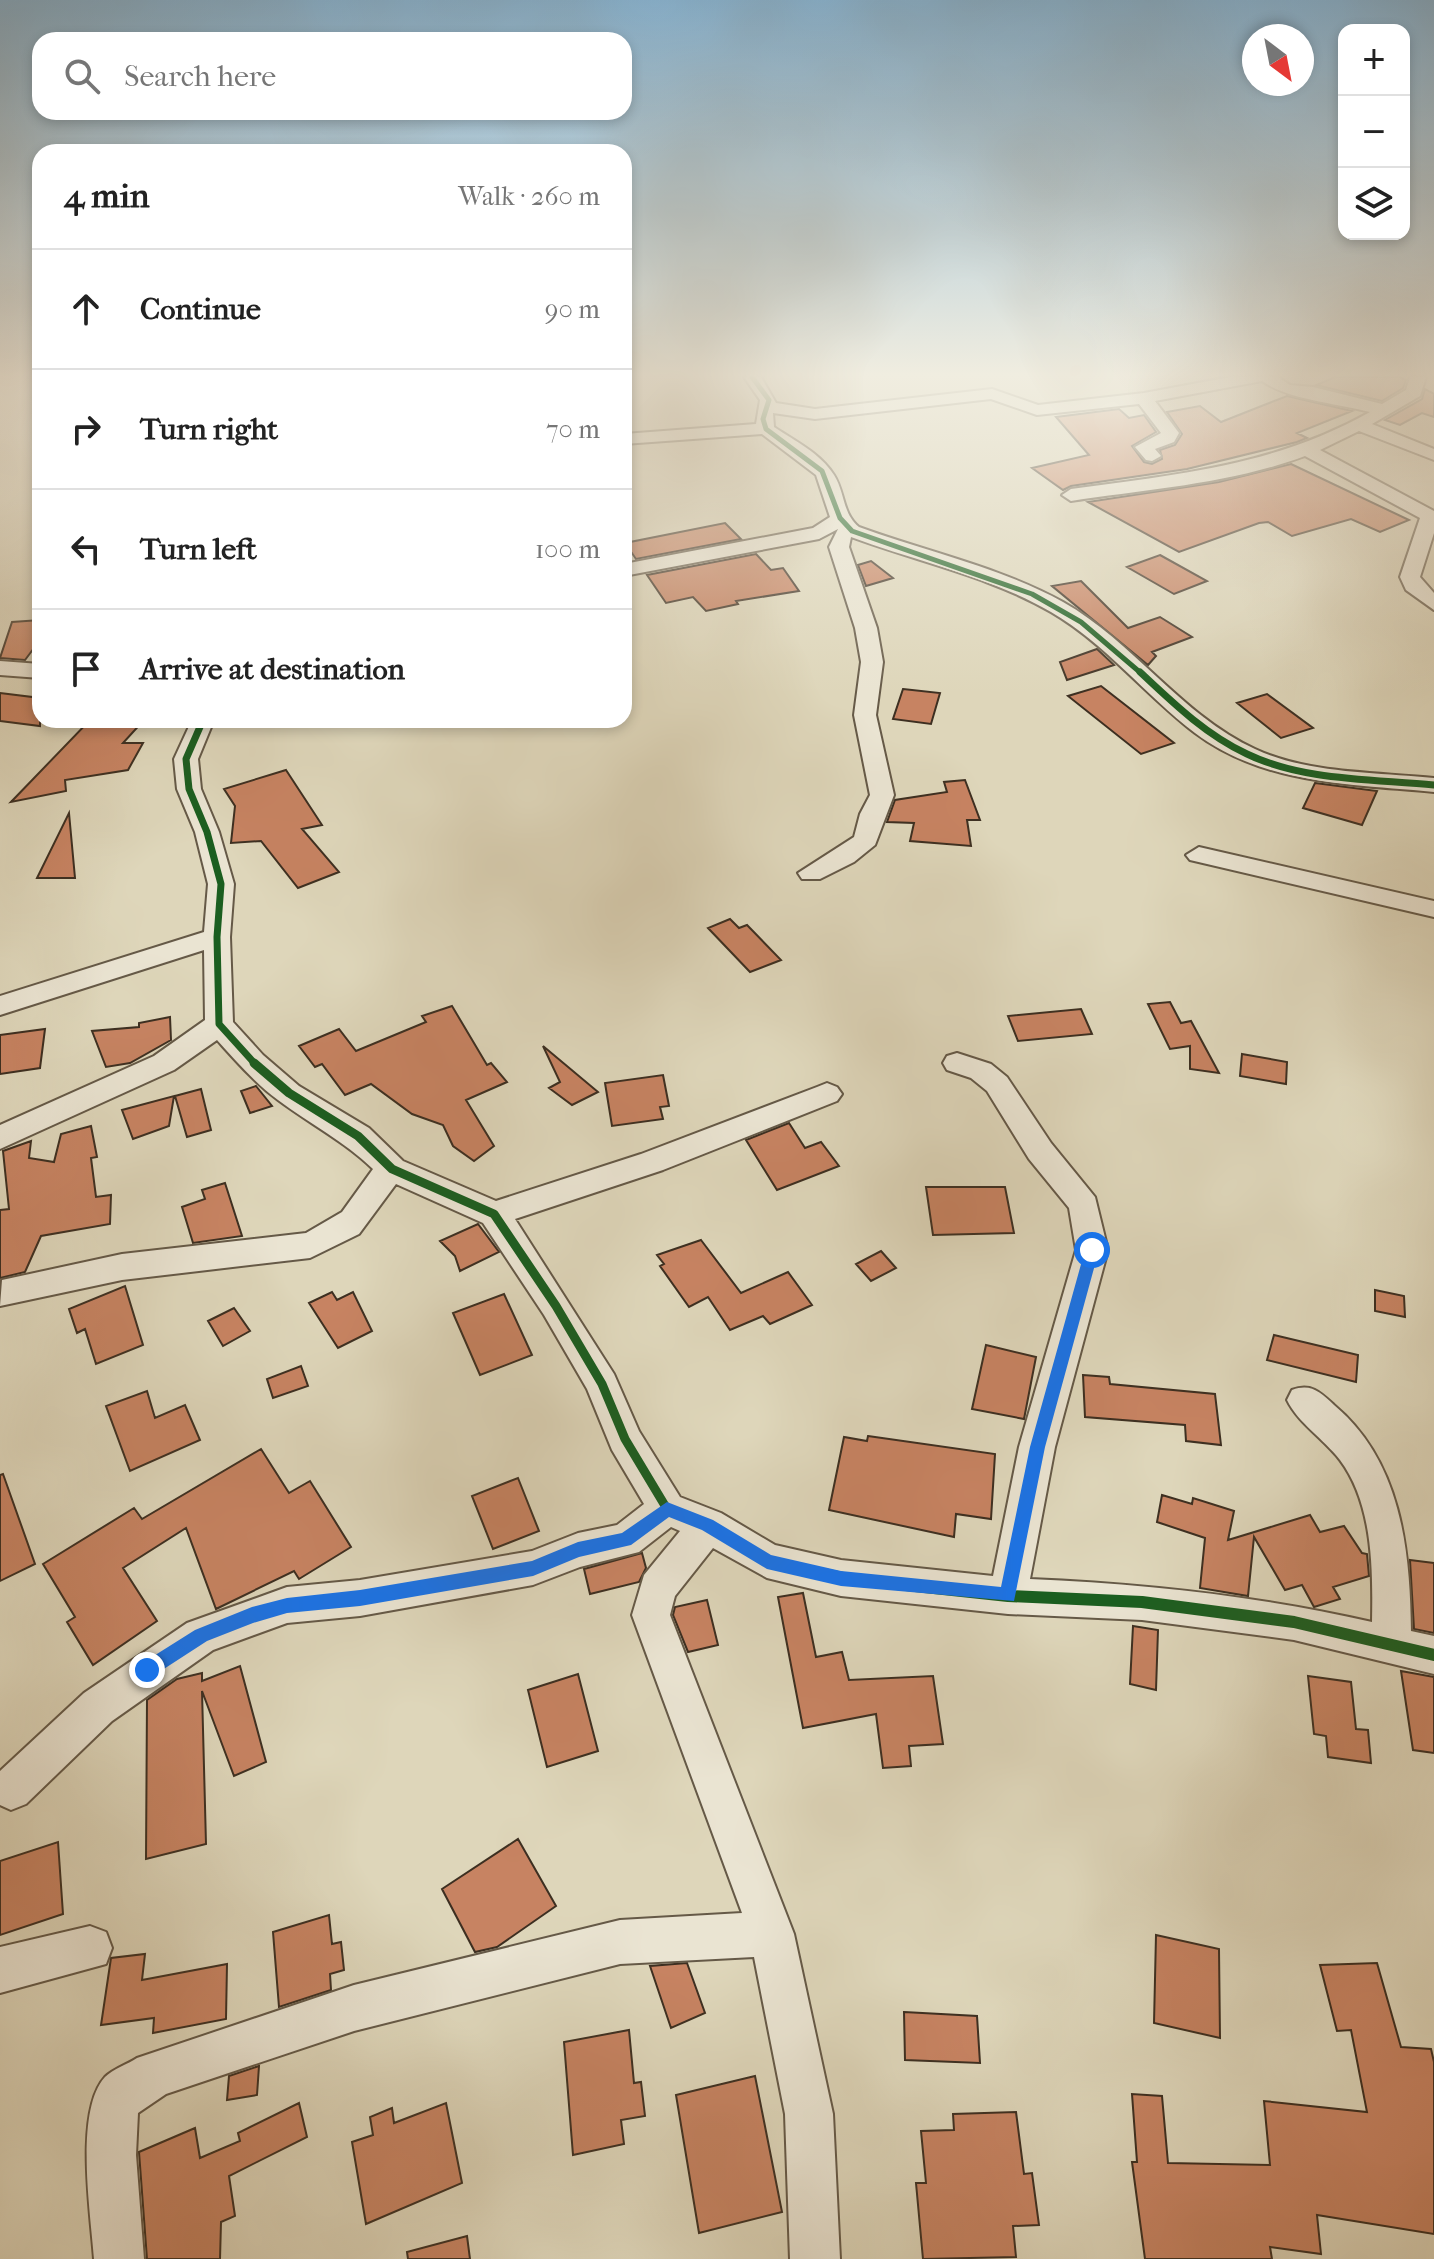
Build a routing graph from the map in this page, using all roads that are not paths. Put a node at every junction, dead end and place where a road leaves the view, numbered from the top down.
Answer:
1 (829, 482) edge
2 (1150, 482) edge
3 (1367, 482) edge
4 (1071, 495) dead end
5 (844, 524) junction
6 (632, 568) edge
7 (1434, 604) edge
8 (0, 668) edge
9 (32, 670) edge
10 (200, 728) edge
11 (1434, 785) edge
12 (1199, 855) dead end
13 (811, 873) dead end
14 (1434, 909) edge
15 (217, 937) junction
16 (0, 1006) edge
17 (219, 1024) junction
18 (957, 1063) dead end
19 (827, 1094) dead end
20 (0, 1138) edge
21 (392, 1169) junction
22 (494, 1214) junction
23 (2, 1293) dead end
24 (1304, 1400) dead end
25 (667, 1509) junction
26 (708, 1525) junction
27 (1008, 1596) junction
28 (1392, 1645) junction
29 (1434, 1655) edge
30 (11, 1789) dead end
31 (772, 1934) junction
32 (90, 1948) dead end
33 (0, 1970) edge
34 (119, 2259) edge
35 (815, 2259) edge

1 - 5 street
2 - 4 street
3 - 7 street
5 - 6 street
5 - 11 street
5 - 13 street
8 - 9 street
10 - 15 street
12 - 14 street
15 - 16 street
15 - 17 street
17 - 20 street
17 - 21 street
18 - 27 street
19 - 22 street
21 - 22 street
21 - 23 street
22 - 25 street
24 - 28 street
25 - 26 street
25 - 30 street
26 - 27 street
26 - 31 street
27 - 28 street
28 - 29 street
31 - 34 street
31 - 35 street
32 - 33 street

